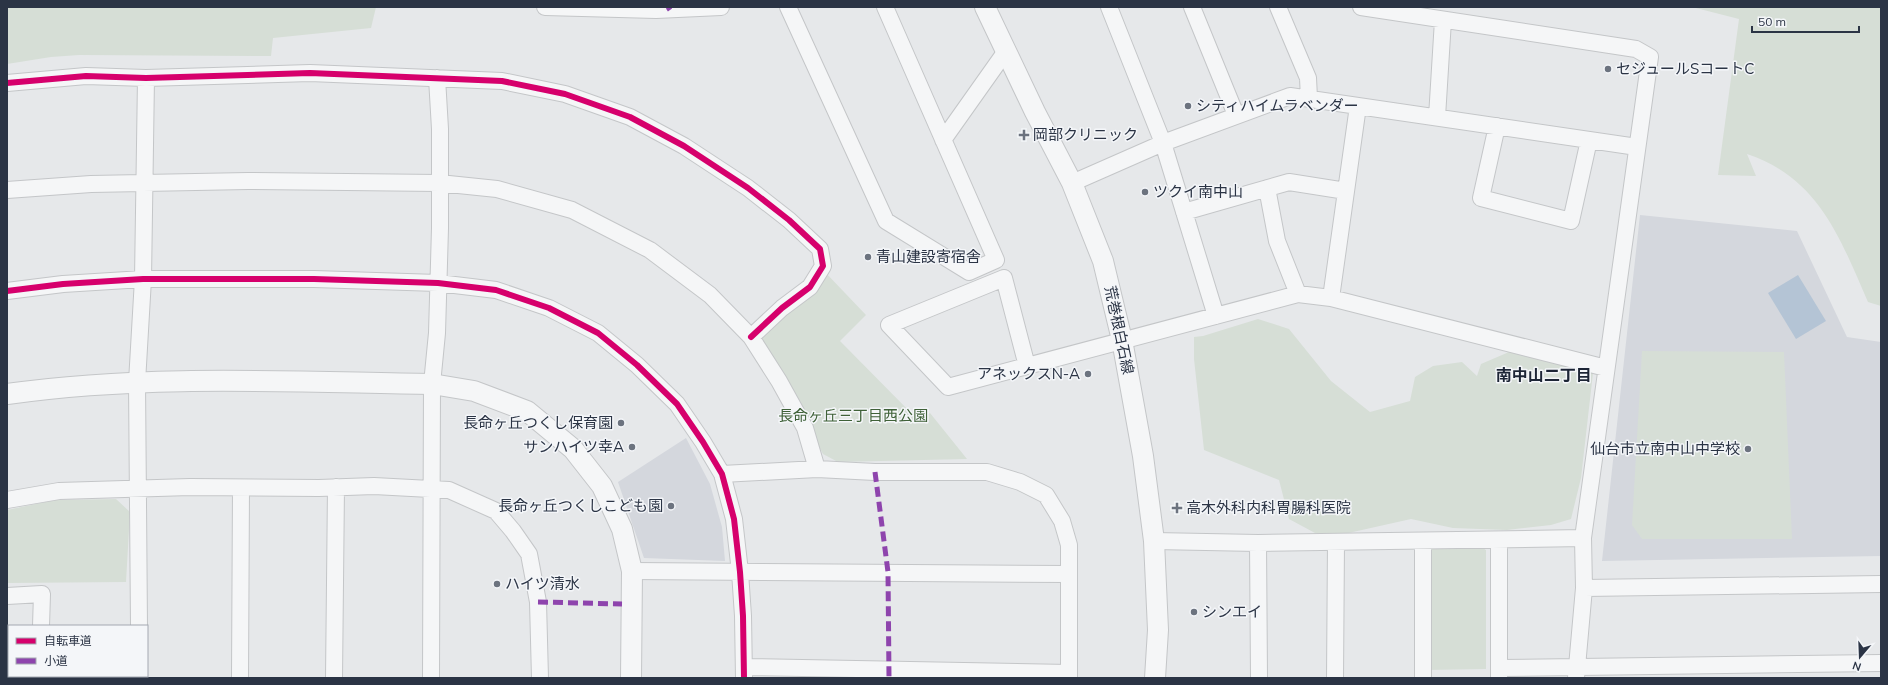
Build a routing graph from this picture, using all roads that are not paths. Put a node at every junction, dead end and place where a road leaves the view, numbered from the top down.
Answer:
1 (545, 7) edge
2 (721, 7) edge
3 (788, 7) edge
4 (885, 7) edge
5 (985, 7) edge
6 (1109, 7) edge
7 (1192, 7) edge
8 (1278, 7) edge
9 (1361, 7) edge
10 (1443, 20) junction
11 (1006, 51) junction
12 (146, 78) junction
13 (437, 78) junction
14 (7, 83) edge
15 (1309, 98) junction
16 (1358, 106) junction
17 (1236, 115) junction
18 (1437, 117) junction
19 (1497, 126) junction
20 (943, 140) junction
21 (1589, 140) junction
22 (1164, 143) junction
23 (1637, 147) junction
24 (143, 183) junction
25 (439, 183) junction
26 (1072, 183) junction
27 (1267, 188) junction
28 (7, 190) edge
29 (1346, 191) junction
30 (1184, 212) junction
31 (143, 279) junction
32 (438, 283) junction
33 (7, 291) edge
34 (1298, 294) junction
35 (1331, 298) junction
36 (1216, 316) junction
37 (751, 336) junction
38 (1122, 340) junction
39 (1027, 366) junction
40 (1606, 368) junction
41 (137, 382) junction
42 (432, 384) junction
43 (7, 394) edge
44 (817, 469) junction
45 (722, 474) junction
46 (336, 487) junction
47 (241, 488) junction
48 (433, 488) junction
49 (139, 489) junction
50 (7, 500) edge
51 (1583, 538) junction
52 (1499, 540) junction
53 (1154, 541) junction
54 (1423, 541) junction
55 (1336, 542) junction
56 (1258, 543) junction
57 (632, 571) junction
58 (740, 572) junction
59 (1069, 574) junction
60 (1881, 584) edge
61 (1584, 588) junction
62 (7, 596) edge
63 (41, 625) edge
64 (139, 625) edge
65 (1881, 663) edge
66 (744, 672) edge
67 (1576, 672) edge
68 (1668, 672) edge
69 (1499, 673) edge
70 (1069, 676) edge
71 (240, 678) edge
72 (334, 678) edge
73 (432, 678) edge
74 (540, 678) edge
75 (631, 678) edge
76 (1156, 678) edge
77 (1259, 678) edge
78 (1335, 678) edge
79 (1423, 678) edge

1 - 2 street
3 - 20 street
4 - 20 street
5 - 11 street, 荒巻根白石線
6 - 22 street
7 - 17 street
8 - 15 street
9 - 10 street
10 - 18 street
10 - 23 street
11 - 20 street
11 - 26 street, 荒巻根白石線
12 - 13 street
12 - 14 street
12 - 24 street
13 - 25 street
13 - 37 street
15 - 16 street
15 - 17 street
16 - 18 street
16 - 29 street
17 - 22 street
18 - 19 street
19 - 21 street
19 - 21 street
21 - 23 street
22 - 26 street
22 - 30 street
23 - 40 street
24 - 25 street
24 - 28 street
24 - 31 street
25 - 32 street
25 - 37 street
26 - 38 street, 荒巻根白石線
27 - 29 street
27 - 30 street
27 - 34 street
29 - 35 street
30 - 36 street
31 - 32 street
31 - 33 street
31 - 41 street
32 - 42 street
32 - 45 street
34 - 35 street
34 - 36 street
35 - 40 street
36 - 38 street
37 - 44 street
38 - 39 street
38 - 53 street, 荒巻根白石線
39 - 39 street
40 - 51 street
41 - 42 street
41 - 43 street
41 - 49 street
42 - 48 street
42 - 57 street
44 - 45 street
44 - 59 street
45 - 58 street
46 - 47 street
46 - 48 street
46 - 72 street
47 - 49 street
47 - 71 street
48 - 73 street
48 - 74 street
49 - 50 street
49 - 64 street
51 - 52 street
51 - 61 street
52 - 54 street
52 - 69 street
53 - 56 street
53 - 76 street, 荒巻根白石線
54 - 55 street
54 - 79 street
55 - 56 street
55 - 78 street
56 - 77 street
57 - 58 street
57 - 75 street
58 - 59 street
58 - 66 street
59 - 70 street
60 - 61 street
61 - 67 street
62 - 63 street
65 - 68 street
66 - 70 street
67 - 68 street
67 - 69 street

